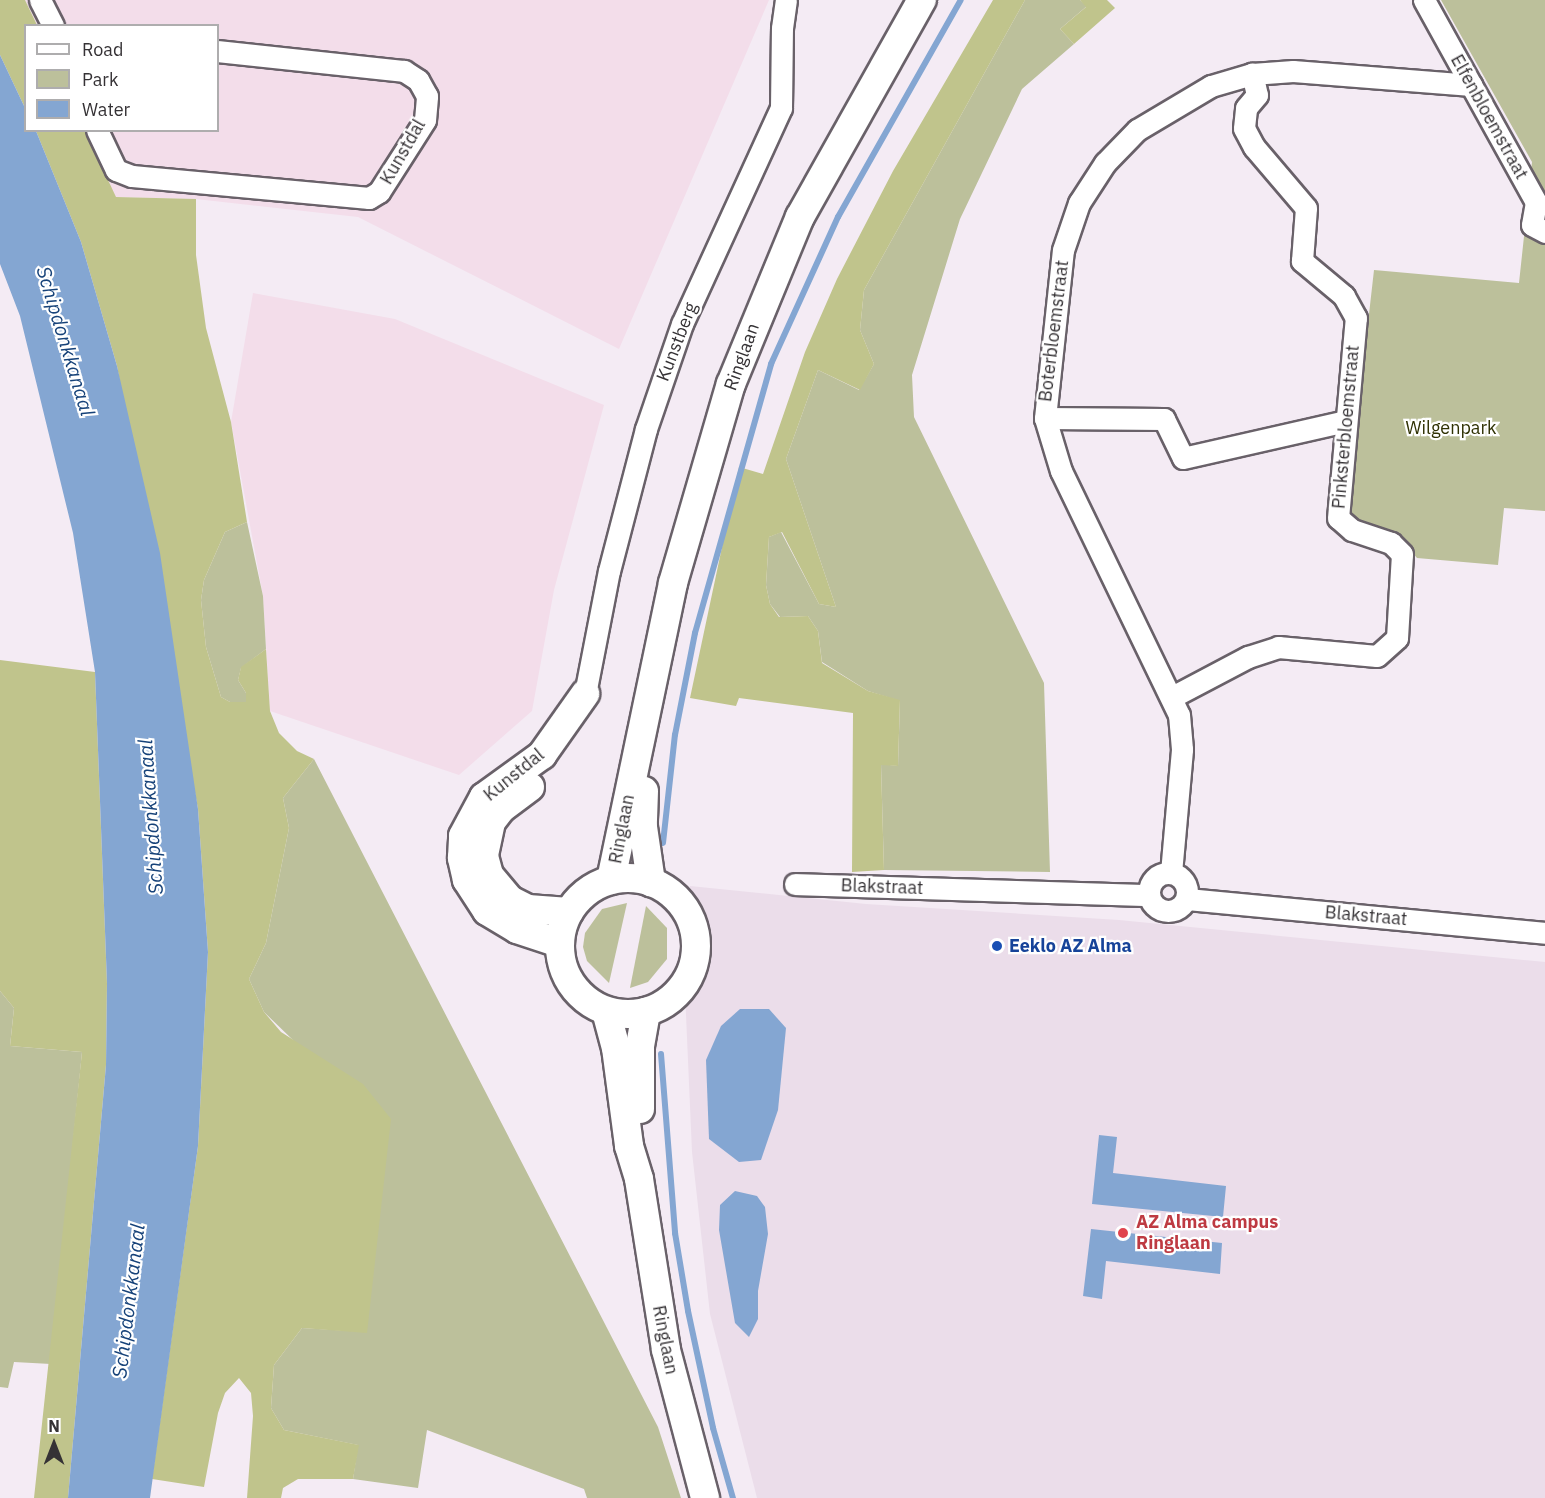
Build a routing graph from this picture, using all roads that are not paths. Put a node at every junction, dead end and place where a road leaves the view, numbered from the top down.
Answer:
1 (40, 0) edge
2 (786, 0) edge
3 (922, 0) edge
4 (1424, 0) edge
5 (52, 24) edge
6 (219, 51) edge
7 (1252, 74) junction
8 (1471, 85) junction
9 (98, 132) edge
10 (1545, 232) edge
11 (1045, 418) junction
12 (1346, 421) junction
13 (585, 694) junction
14 (1172, 697) junction
15 (642, 745) junction
16 (1171, 873) junction
17 (611, 880) junction
18 (651, 882) junction
19 (795, 884) dead end
20 (1149, 895) junction
21 (1187, 899) junction
22 (569, 912) junction
23 (1545, 933) edge
24 (559, 943) junction
25 (606, 1011) junction
26 (646, 1012) junction
27 (639, 1179) junction
28 (705, 1498) edge

1 - 5 street
2 - 13 street, Kunstberg
3 - 15 main road, Ringlaan
4 - 8 street, Elfenbloemstraat
6 - 9 street, Kunstdal
7 - 8 street, Boterbloemstraat
7 - 11 street, Boterbloemstraat
7 - 12 street, Pinksterbloemstraat
8 - 10 street, Elfenbloemstraat
11 - 12 street
11 - 14 street, Boterbloemstraat
12 - 14 street, Pinksterbloemstraat
13 - 22 main road, Kunstdal
13 - 24 main road, Kunstdal
14 - 16 street, Boterbloemstraat
15 - 17 main road, Ringlaan
15 - 18 main road, Ringlaan
16 - 20 street
16 - 21 street
17 - 18 main road
17 - 22 main road
18 - 26 main road
19 - 20 street, Blakstraat
20 - 21 street
21 - 23 street, Blakstraat
22 - 24 main road
24 - 25 main road
25 - 26 main road
25 - 27 main road, Ringlaan
26 - 27 main road, Ringlaan
27 - 28 main road, Ringlaan

